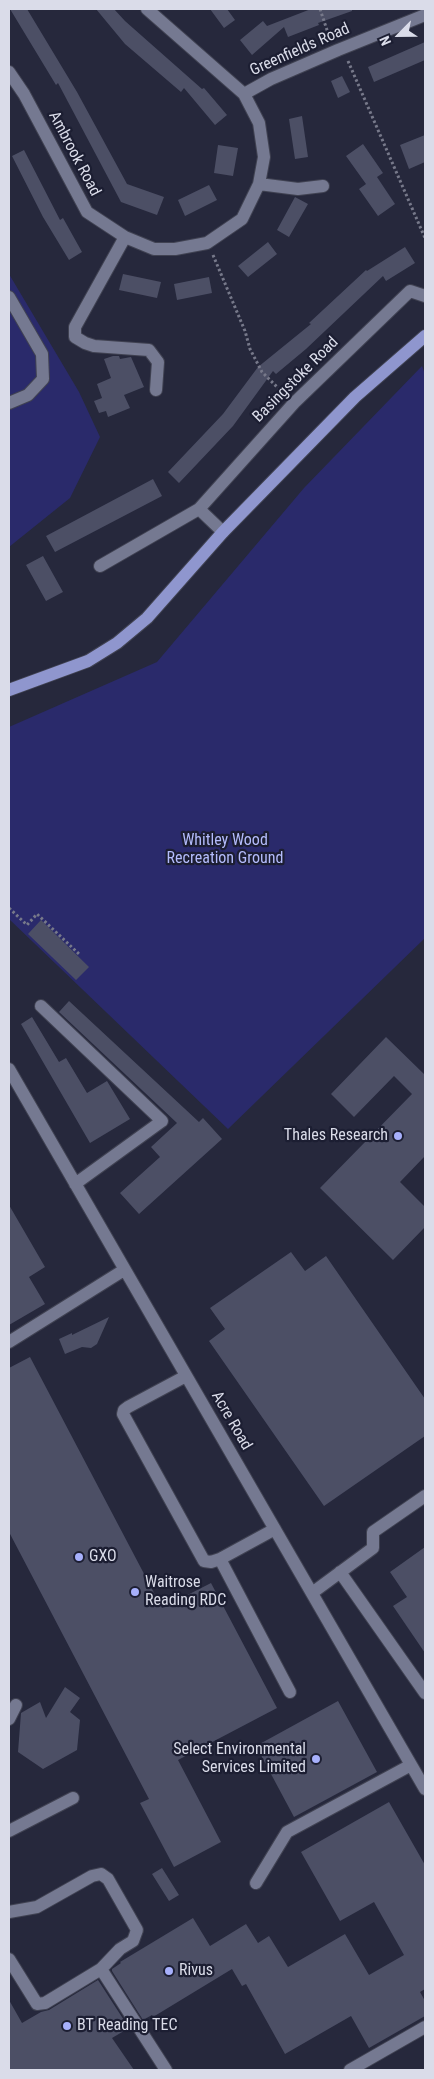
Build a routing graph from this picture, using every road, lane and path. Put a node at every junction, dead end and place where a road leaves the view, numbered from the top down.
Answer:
1 (147, 9) edge
2 (320, 9) edge
3 (425, 16) edge
4 (338, 50) junction
5 (9, 72) edge
6 (244, 94) junction
7 (259, 184) junction
8 (323, 186) dead end
9 (125, 237) junction
10 (425, 238) edge
11 (207, 243) junction
12 (425, 296) edge
13 (9, 297) edge
14 (425, 336) edge
15 (156, 390) dead end
16 (9, 403) edge
17 (294, 403) junction
18 (199, 509) junction
19 (223, 532) junction
20 (100, 566) dead end
21 (9, 690) edge
22 (9, 908) edge
23 (79, 954) dead end
24 (41, 1006) dead end
25 (10, 1074) edge
26 (75, 1184) junction
27 (124, 1270) junction
28 (9, 1342) edge
29 (186, 1376) junction
30 (425, 1496) edge
31 (274, 1529) junction
32 (220, 1559) junction
33 (340, 1572) junction
34 (312, 1593) junction
35 (290, 1692) dead end
36 (425, 1693) edge
37 (16, 1705) dead end
38 (9, 1719) edge
39 (411, 1765) junction
40 (425, 1789) edge
41 (74, 1798) dead end
42 (9, 1831) edge
43 (256, 1884) dead end
44 (9, 1912) edge
45 (9, 1959) edge
46 (101, 1969) junction
47 (425, 2027) edge
48 (166, 2070) edge
49 (350, 2070) edge

1 - 6 street, Ambrook Road
2 - 4 path
3 - 4 street, Greenfields Road
4 - 6 street, Greenfields Road
4 - 10 path
5 - 9 street, Ambrook Road
6 - 7 street, Ambrook Road
7 - 8 street
7 - 11 street, Ambrook Road
9 - 11 street, Ambrook Road
9 - 15 street
11 - 17 path
12 - 17 street, Basingstoke Road
13 - 16 street
14 - 19 main road
17 - 18 street, Basingstoke Road
18 - 19 street
18 - 20 street, Basingstoke Road
19 - 21 main road
22 - 23 path
24 - 26 street
25 - 26 street, Acre Road
26 - 27 street, Acre Road
27 - 28 street
27 - 29 street, Acre Road
29 - 31 street, Acre Road
29 - 32 street
30 - 33 street
31 - 32 street
31 - 34 street, Acre Road
32 - 35 street
33 - 34 street
33 - 36 street
34 - 39 street, Acre Road
37 - 38 street
39 - 40 street, Acre Road
39 - 43 street
41 - 42 street
44 - 46 street
45 - 46 street
46 - 48 street
47 - 49 street

